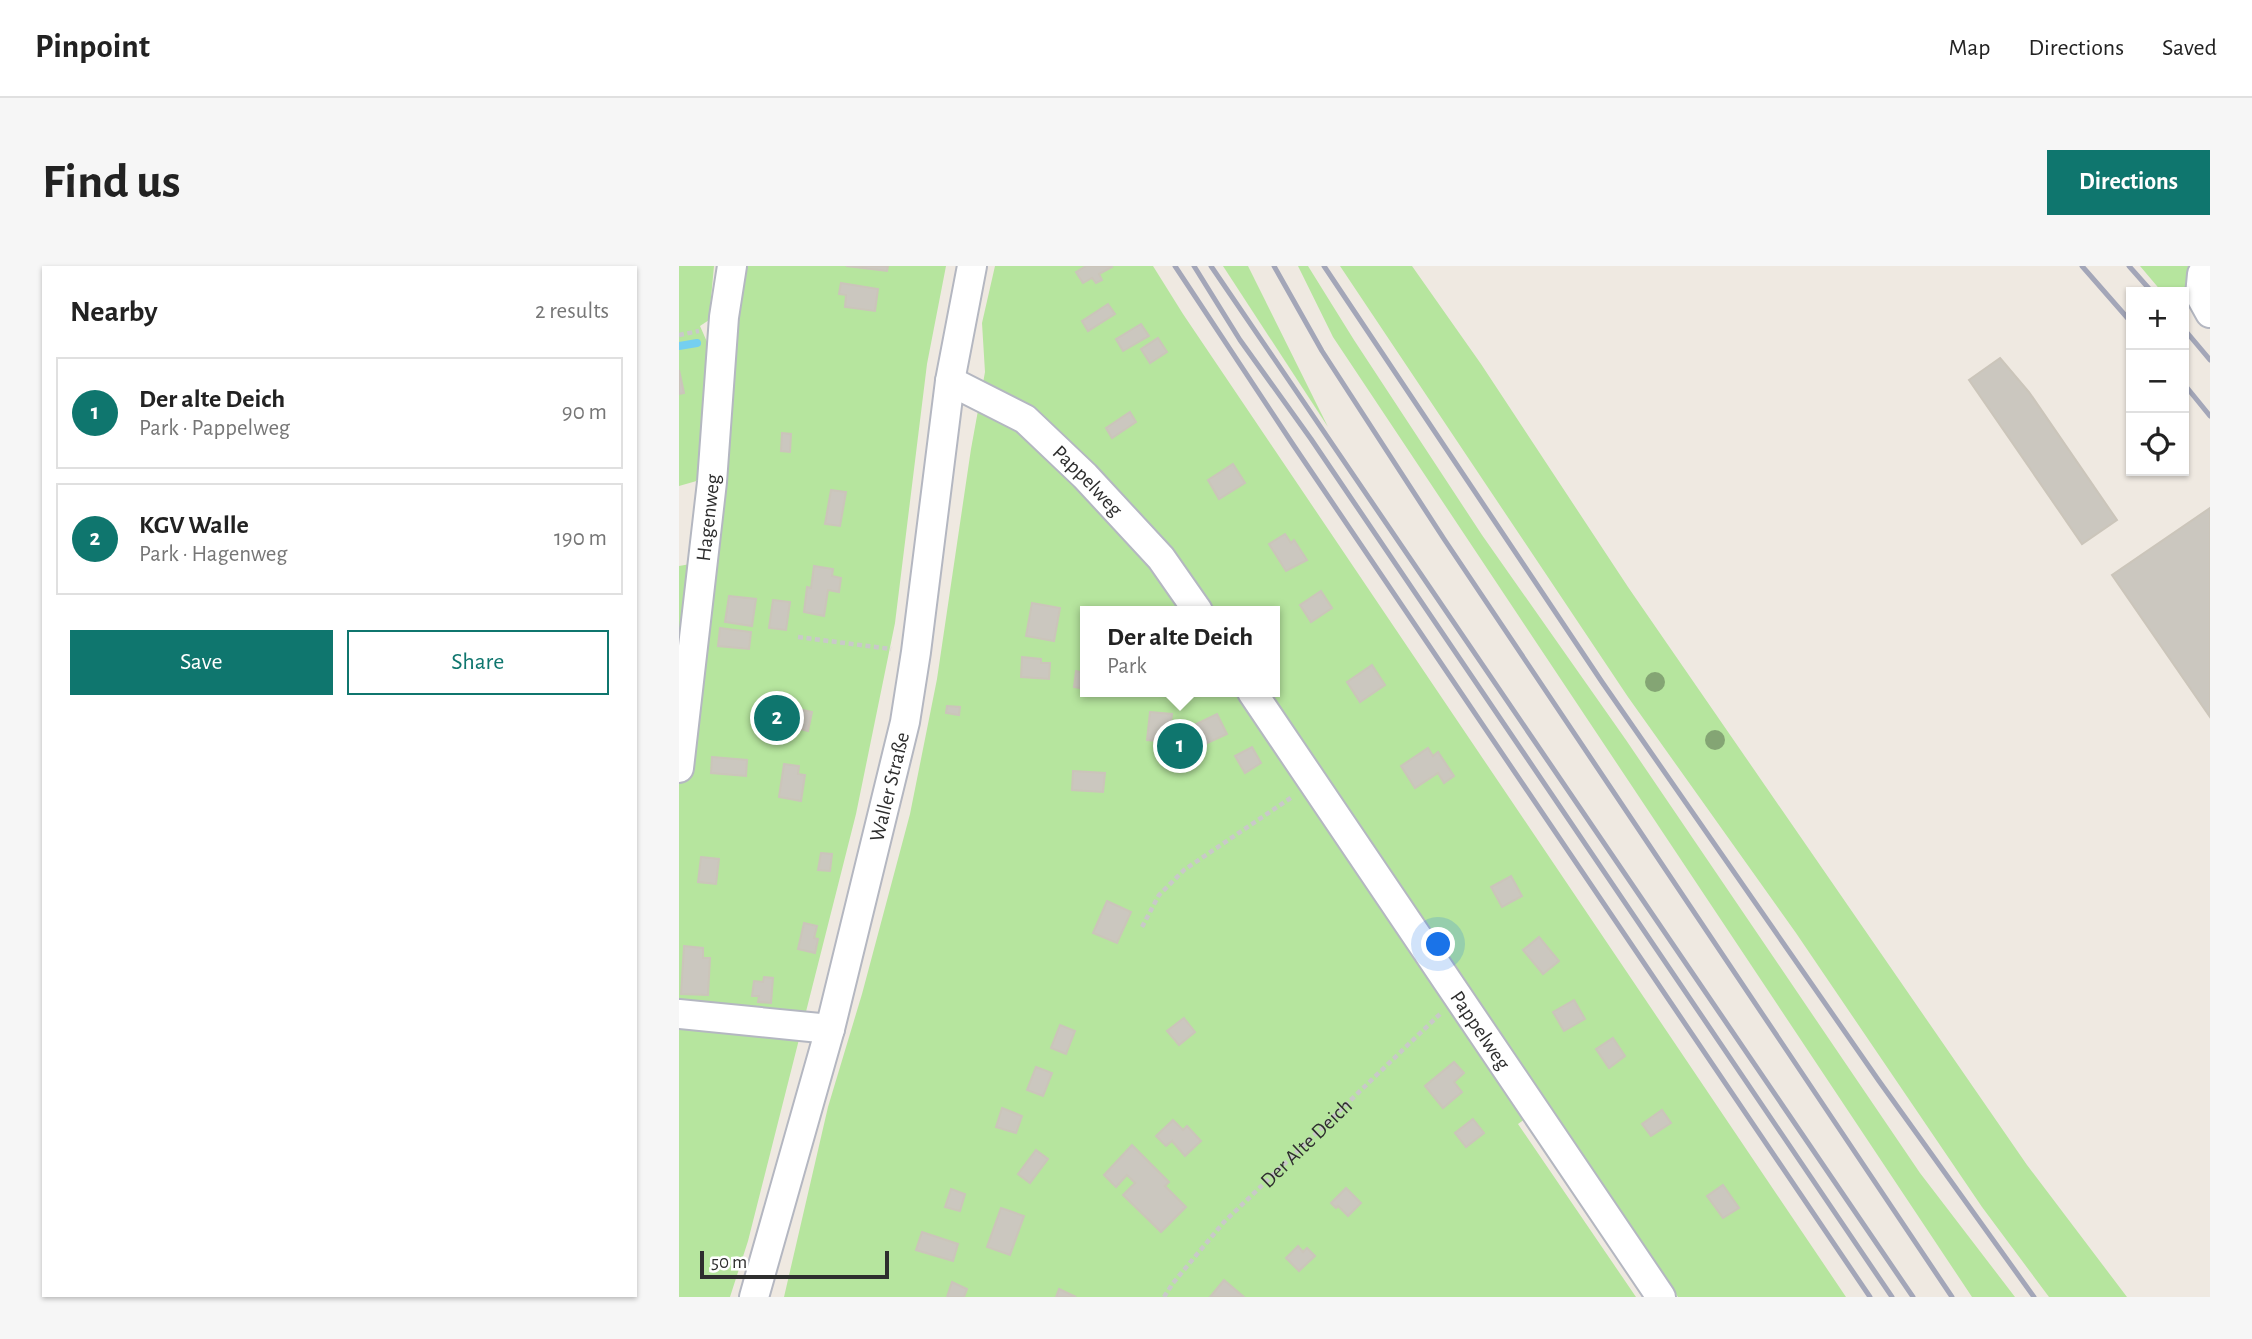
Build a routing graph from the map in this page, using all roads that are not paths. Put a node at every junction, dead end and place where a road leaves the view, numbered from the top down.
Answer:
1 (732, 266) edge
2 (972, 266) edge
3 (2210, 266) edge
4 (2205, 304) edge
5 (950, 381) junction
6 (1195, 606) edge
7 (1255, 697) edge
8 (679, 768) edge
9 (679, 1014) edge
10 (829, 1029) junction
11 (754, 1297) edge
12 (1661, 1297) edge

1 - 8 street, Hagenweg
2 - 5 street, Waller Straße
3 - 4 street
5 - 6 street, Pappelweg
5 - 10 street, Waller Straße
7 - 12 street, Pappelweg
9 - 10 street
10 - 11 street, Waller Straße

